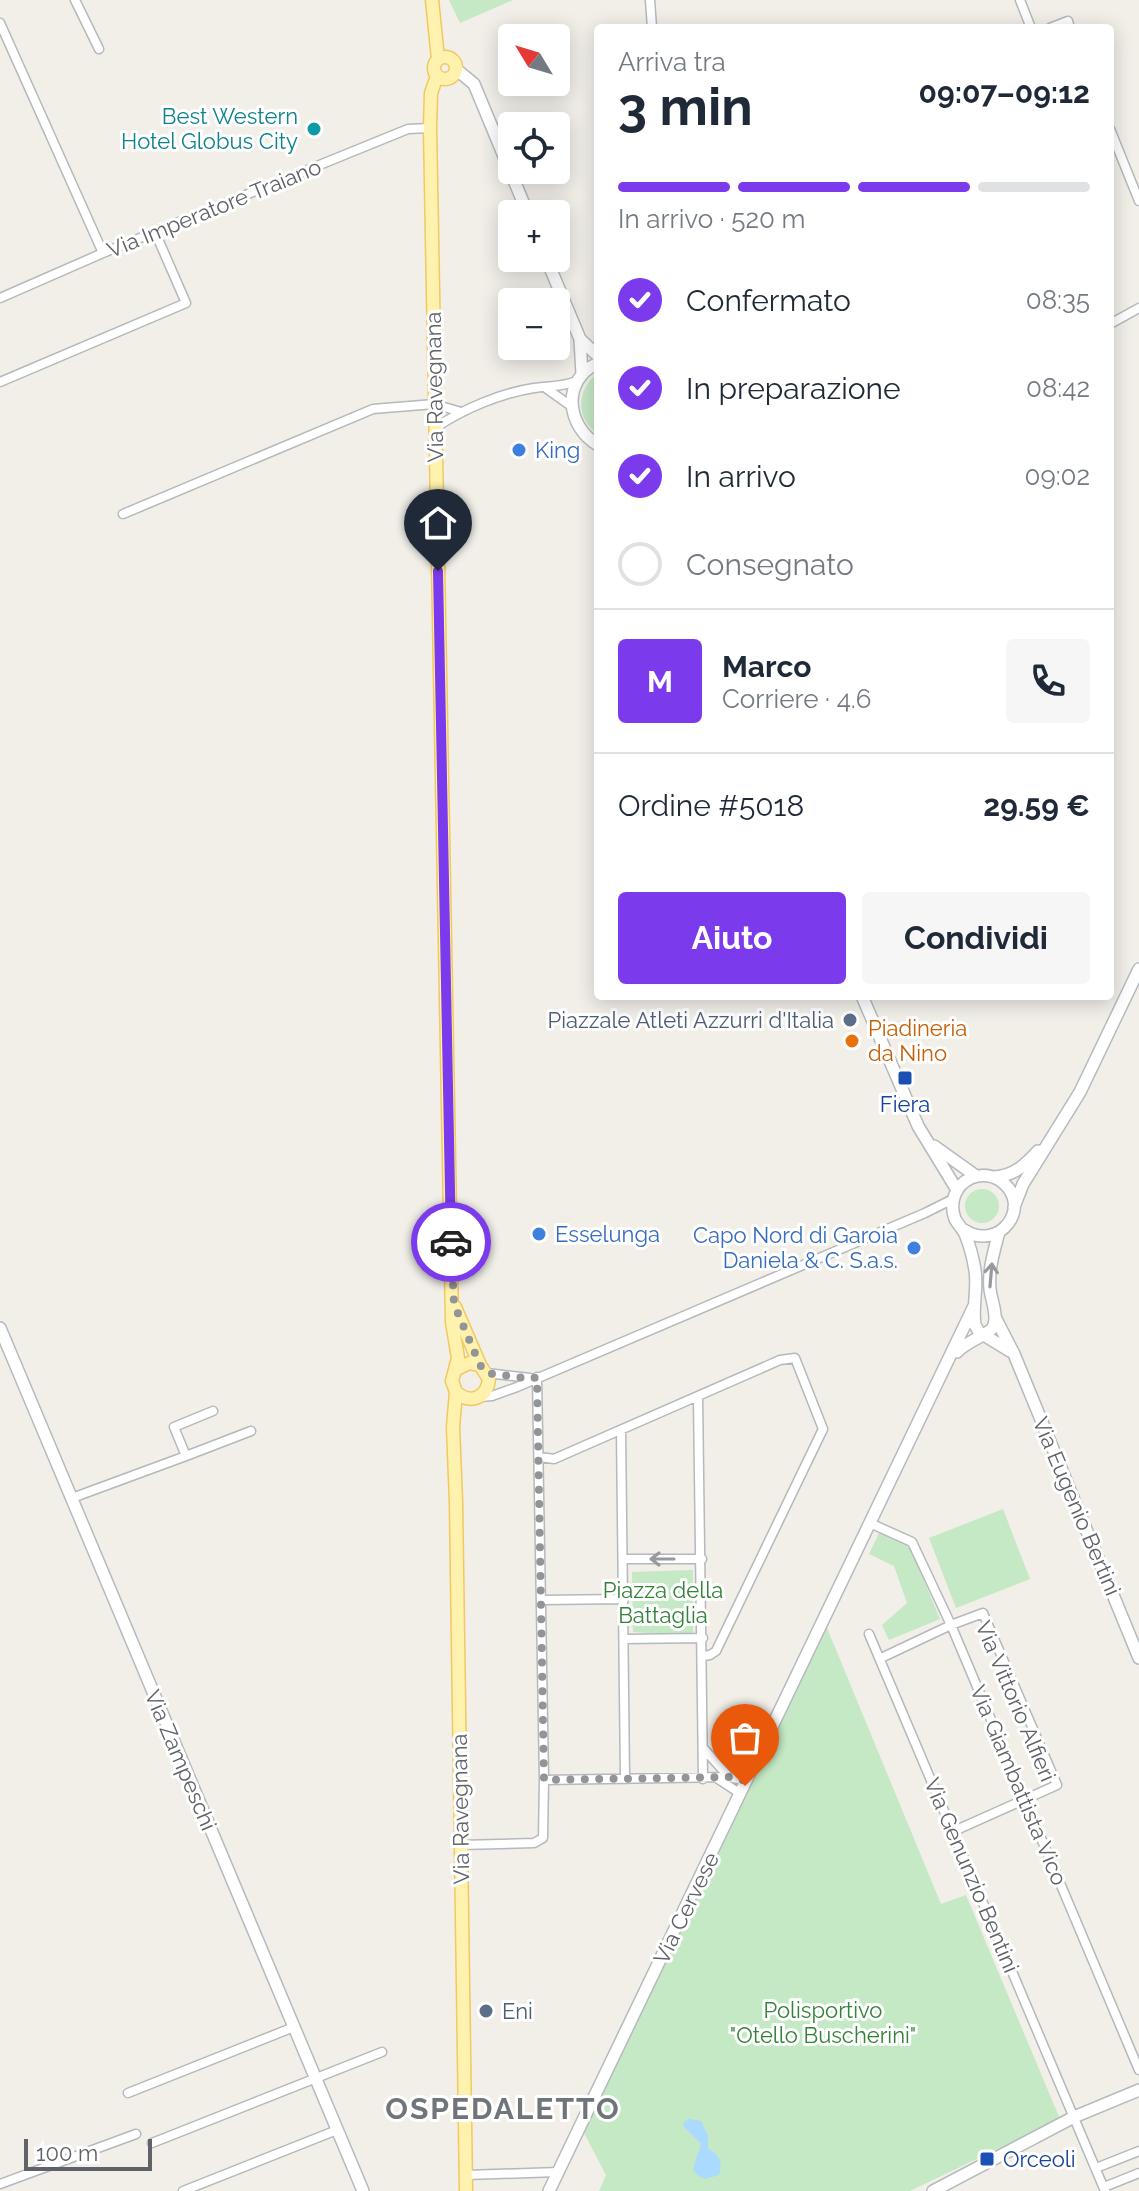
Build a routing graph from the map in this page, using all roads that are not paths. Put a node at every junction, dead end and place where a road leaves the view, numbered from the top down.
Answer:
1 (75, 0) edge
2 (652, 0) edge
3 (1020, 0) edge
4 (433, 6) edge
5 (0, 23) edge
6 (652, 24) edge
7 (1029, 24) edge
8 (99, 49) dead end
9 (442, 58) junction
10 (447, 75) junction
11 (430, 128) junction
12 (1114, 139) edge
13 (522, 200) edge
14 (1139, 201) edge
15 (155, 232) junction
16 (103, 253) junction
17 (552, 272) edge
18 (0, 298) edge
19 (1139, 308) edge
20 (1139, 316) edge
21 (1121, 319) junction
22 (1114, 322) edge
23 (580, 339) junction
24 (594, 352) edge
25 (594, 366) edge
26 (580, 378) junction
27 (0, 382) edge
28 (547, 388) junction
29 (434, 404) junction
30 (571, 406) junction
31 (461, 412) junction
32 (435, 428) junction
33 (594, 443) edge
34 (123, 514) dead end
35 (1139, 969) edge
36 (864, 1000) edge
37 (1057, 1130) junction
38 (925, 1137) junction
39 (976, 1176) junction
40 (994, 1177) junction
41 (955, 1194) junction
42 (1014, 1207) junction
43 (925, 1213) junction
44 (954, 1218) junction
45 (964, 1230) junction
46 (999, 1232) junction
47 (454, 1304) junction
48 (974, 1306) junction
49 (995, 1317) junction
50 (0, 1328) edge
51 (985, 1334) junction
52 (1014, 1354) junction
53 (947, 1365) junction
54 (484, 1369) junction
55 (455, 1370) junction
56 (534, 1378) junction
57 (456, 1392) junction
58 (698, 1397) junction
59 (476, 1398) junction
60 (213, 1411) dead end
61 (453, 1427) junction
62 (621, 1430) junction
63 (251, 1431) dead end
64 (186, 1456) junction
65 (540, 1457) junction
66 (72, 1498) junction
67 (872, 1524) junction
68 (623, 1559) junction
69 (702, 1559) junction
70 (624, 1599) junction
71 (542, 1600) junction
72 (951, 1625) junction
73 (869, 1634) dead end
74 (703, 1638) junction
75 (624, 1639) junction
76 (703, 1656) junction
77 (881, 1658) junction
78 (1139, 1658) edge
79 (703, 1748) junction
80 (729, 1777) junction
81 (717, 1778) junction
82 (625, 1779) junction
83 (703, 1779) junction
84 (544, 1780) junction
85 (747, 1781) junction
86 (741, 1794) junction
87 (1025, 1799) junction
88 (954, 1831) junction
89 (460, 1845) junction
90 (294, 2027) junction
91 (382, 2052) dead end
92 (1139, 2070) edge
93 (315, 2077) junction
94 (1139, 2090) edge
95 (128, 2093) dead end
96 (1074, 2117) junction
97 (337, 2130) junction
98 (136, 2134) dead end
99 (152, 2143) dead end
100 (1139, 2151) edge
101 (1096, 2168) junction
102 (558, 2172) junction
103 (1139, 2173) edge
104 (466, 2175) junction
105 (0, 2184) edge
106 (1104, 2189) edge
107 (183, 2191) edge
108 (363, 2191) edge
109 (466, 2191) edge
110 (549, 2191) edge
111 (933, 2191) edge

1 - 8 street
2 - 6 street
3 - 7 street
4 - 9 main road
5 - 16 street
9 - 10 main road, Via Ravegnana
9 - 10 main road
10 - 11 main road, Via Ravegnana
10 - 13 street
11 - 15 street, Via Imperatore Traiano
11 - 29 main road, Via Ravegnana
12 - 14 street
15 - 16 street, Via Imperatore Traiano
15 - 27 street
16 - 18 street, Via Imperatore Traiano
17 - 23 street
19 - 21 street
20 - 21 street
21 - 22 street
23 - 24 street
23 - 26 street
25 - 26 street
26 - 28 street
26 - 30 street
28 - 30 street
28 - 31 street
29 - 31 street
29 - 32 main road, Via Ravegnana
29 - 34 street
30 - 33 street
31 - 32 street
32 - 47 main road, Via Ravegnana
35 - 37 street
36 - 38 street
37 - 40 street
37 - 42 street
38 - 39 street
38 - 41 street
39 - 40 street
39 - 41 street
40 - 42 street
41 - 43 street
41 - 44 street
42 - 46 street
43 - 44 street
43 - 56 street
44 - 45 street, Via Cervese
45 - 46 street
45 - 48 street, Via Cervese
49 -> 46 street
47 - 54 main road, Via Ravegnana
47 - 55 main road, Via Ravegnana
48 - 51 street, Via Cervese
48 - 53 street, Via Cervese
49 - 51 street, Via Cervese
49 - 52 street, Via Eugenio Bertini
50 - 66 street, Via Zampeschi
51 - 52 street
51 - 53 street, Via Cervese
52 - 78 street, Via Eugenio Bertini
53 - 67 street, Via Cervese
54 - 55 main road
54 - 56 street
54 - 59 main road
55 - 57 main road
56 - 59 street
56 - 65 street
57 - 59 main road
57 - 61 main road, Via Ravegnana
58 - 62 street
58 - 69 street
58 - 76 street
59 - 61 main road
60 - 64 street
61 - 89 main road, Via Ravegnana
62 - 65 street
62 - 68 street
63 - 64 street
64 - 66 street
65 - 71 street
66 - 90 street, Via Zampeschi
67 - 72 street, Via Giambattista Vico
67 - 85 street, Via Cervese
69 -> 68 street
68 - 70 street
69 - 74 street
70 - 71 street
70 - 75 street
71 - 84 street
72 - 77 street
72 - 87 street, Via Giambattista Vico
72 - 87 street, Via Vittorio Alfieri
73 - 77 street, Via Genunzio Bentini
74 - 75 street
74 - 76 street
75 - 82 street
76 - 79 street
77 - 88 street, Via Genunzio Bentini
79 - 80 street
79 - 83 street
80 - 81 street
80 - 85 street
81 - 83 street
81 - 86 street
82 - 83 street
82 - 84 street
84 - 89 street
85 - 86 street, Via Cervese
86 - 102 street, Via Cervese
87 - 88 street
87 - 92 street, Via Giambattista Vico
88 - 96 street, Via Genunzio Bentini
89 - 104 main road, Via Ravegnana
90 - 93 street, Via Zampeschi
90 - 95 street
91 - 93 street
93 - 97 street, Via Zampeschi
93 - 99 street
94 - 96 street
96 - 101 street, Via Genunzio Bentini
96 - 111 street
97 - 107 street
97 - 108 street, Via Zampeschi
98 - 105 street
100 - 101 street
101 - 106 street, Via Genunzio Bentini
102 - 104 street
102 - 110 street, Via Cervese
103 - 106 street
104 - 109 main road, Via Ravegnana

